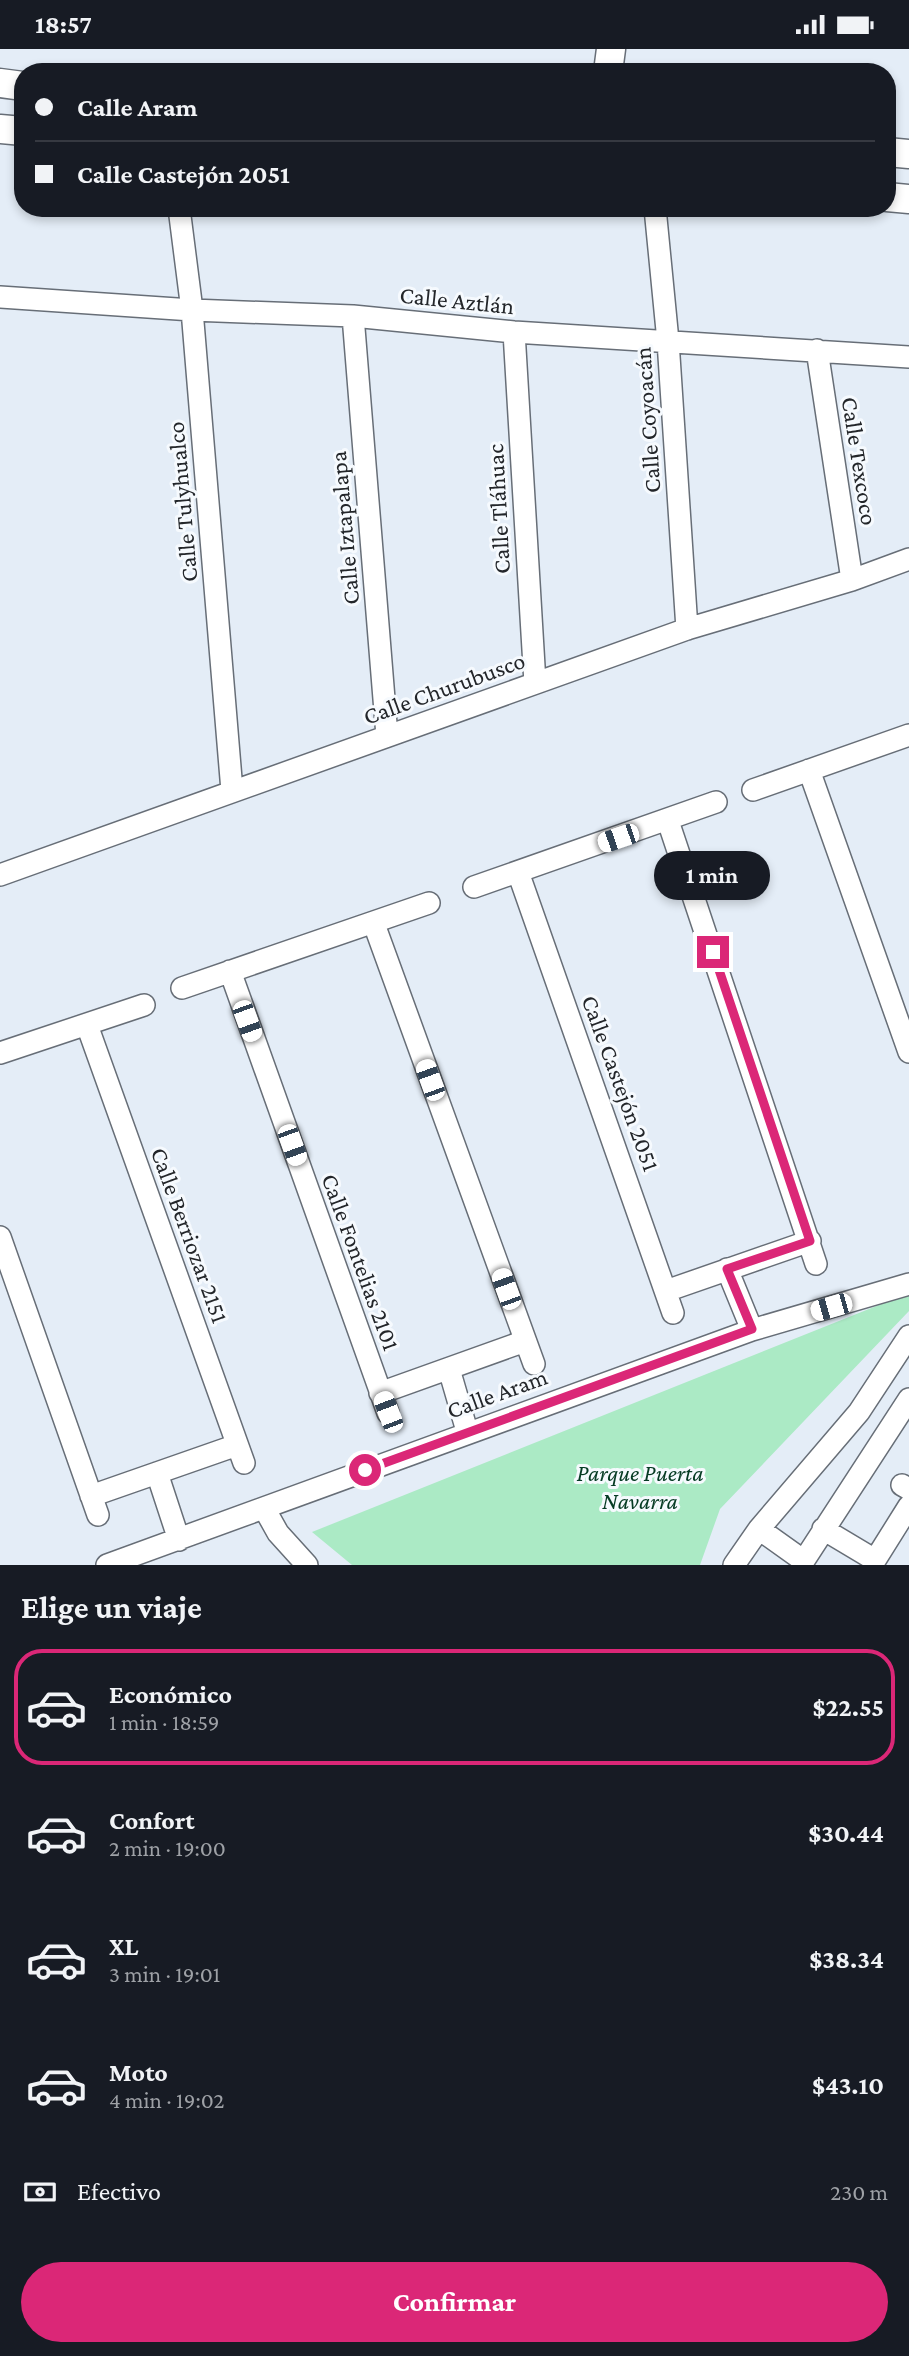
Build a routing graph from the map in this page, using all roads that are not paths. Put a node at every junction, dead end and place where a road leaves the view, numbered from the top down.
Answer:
1 (180, 217) edge
2 (656, 217) edge
3 (0, 297) edge
4 (192, 310) junction
5 (353, 316) junction
6 (514, 332) junction
7 (668, 341) junction
8 (817, 350) junction
9 (909, 357) edge
10 (909, 559) edge
11 (852, 580) junction
12 (687, 629) junction
13 (535, 683) junction
14 (909, 735) edge
15 (387, 736) junction
16 (809, 770) junction
17 (753, 790) dead end
18 (232, 791) junction
19 (716, 802) dead end
20 (668, 821) junction
21 (518, 871) junction
22 (0, 875) edge
23 (474, 887) dead end
24 (429, 904) dead end
25 (374, 924) junction
26 (230, 971) junction
27 (182, 988) dead end
28 (144, 1005) dead end
29 (87, 1025) junction
30 (909, 1052) edge
31 (0, 1053) edge
32 (0, 1237) edge
33 (810, 1241) junction
34 (816, 1264) dead end
35 (727, 1269) junction
36 (909, 1284) edge
37 (666, 1291) junction
38 (673, 1313) dead end
39 (752, 1329) junction
40 (909, 1336) edge
41 (525, 1342) junction
42 (534, 1364) dead end
43 (449, 1369) junction
44 (909, 1399) edge
45 (467, 1431) junction
46 (157, 1473) junction
47 (909, 1506) edge
48 (264, 1508) junction
49 (759, 1529) junction
50 (823, 1529) junction
51 (179, 1540) junction
52 (802, 1563) edge
53 (874, 1563) edge
54 (107, 1565) edge
55 (307, 1565) edge
56 (734, 1565) edge

1 - 4 street, Calle Tulyhualco
2 - 7 street, Calle Coyoacán
3 - 4 street, Calle Aztlán
4 - 5 street, Calle Aztlán
4 - 18 street, Calle Tulyhualco
5 - 6 street, Calle Aztlán
5 - 15 street, Calle Iztapalapa
6 - 7 street, Calle Aztlán
6 - 13 street, Calle Tláhuac
7 - 8 street, Calle Aztlán
7 - 12 street, Calle Coyoacán
8 - 9 street, Calle Aztlán
8 - 11 street, Calle Texcoco
10 - 11 street, Calle Churubusco
11 - 12 street, Calle Churubusco
12 - 13 street, Calle Churubusco
13 - 15 street, Calle Churubusco
14 - 16 street
15 - 18 street, Calle Churubusco
16 - 17 street
16 - 30 street
18 - 22 street, Calle Churubusco
19 - 20 street
20 - 21 street
20 - 33 street
21 - 23 street
21 - 37 street, Calle Castejón 2051
24 - 25 street
25 - 26 street
25 - 41 street
26 - 27 street
26 - 43 street, Calle Fontelias 2101
28 - 29 street
29 - 31 street
29 - 46 street, Calle Berriozar 2151
32 - 46 street
33 - 34 street
33 - 35 street
35 - 37 street
35 - 39 street
36 - 39 street, Calle Aram
37 - 38 street, Calle Castejón 2051
39 - 45 street, Calle Aram
40 - 49 street
41 - 42 street
41 - 43 street
43 - 45 street
44 - 50 street
45 - 48 street, Calle Aram
46 - 51 street
47 - 53 street
48 - 51 street, Calle Aram
48 - 55 street
49 - 52 street
49 - 56 street
50 - 52 street
50 - 53 street
51 - 54 street, Calle Aram

